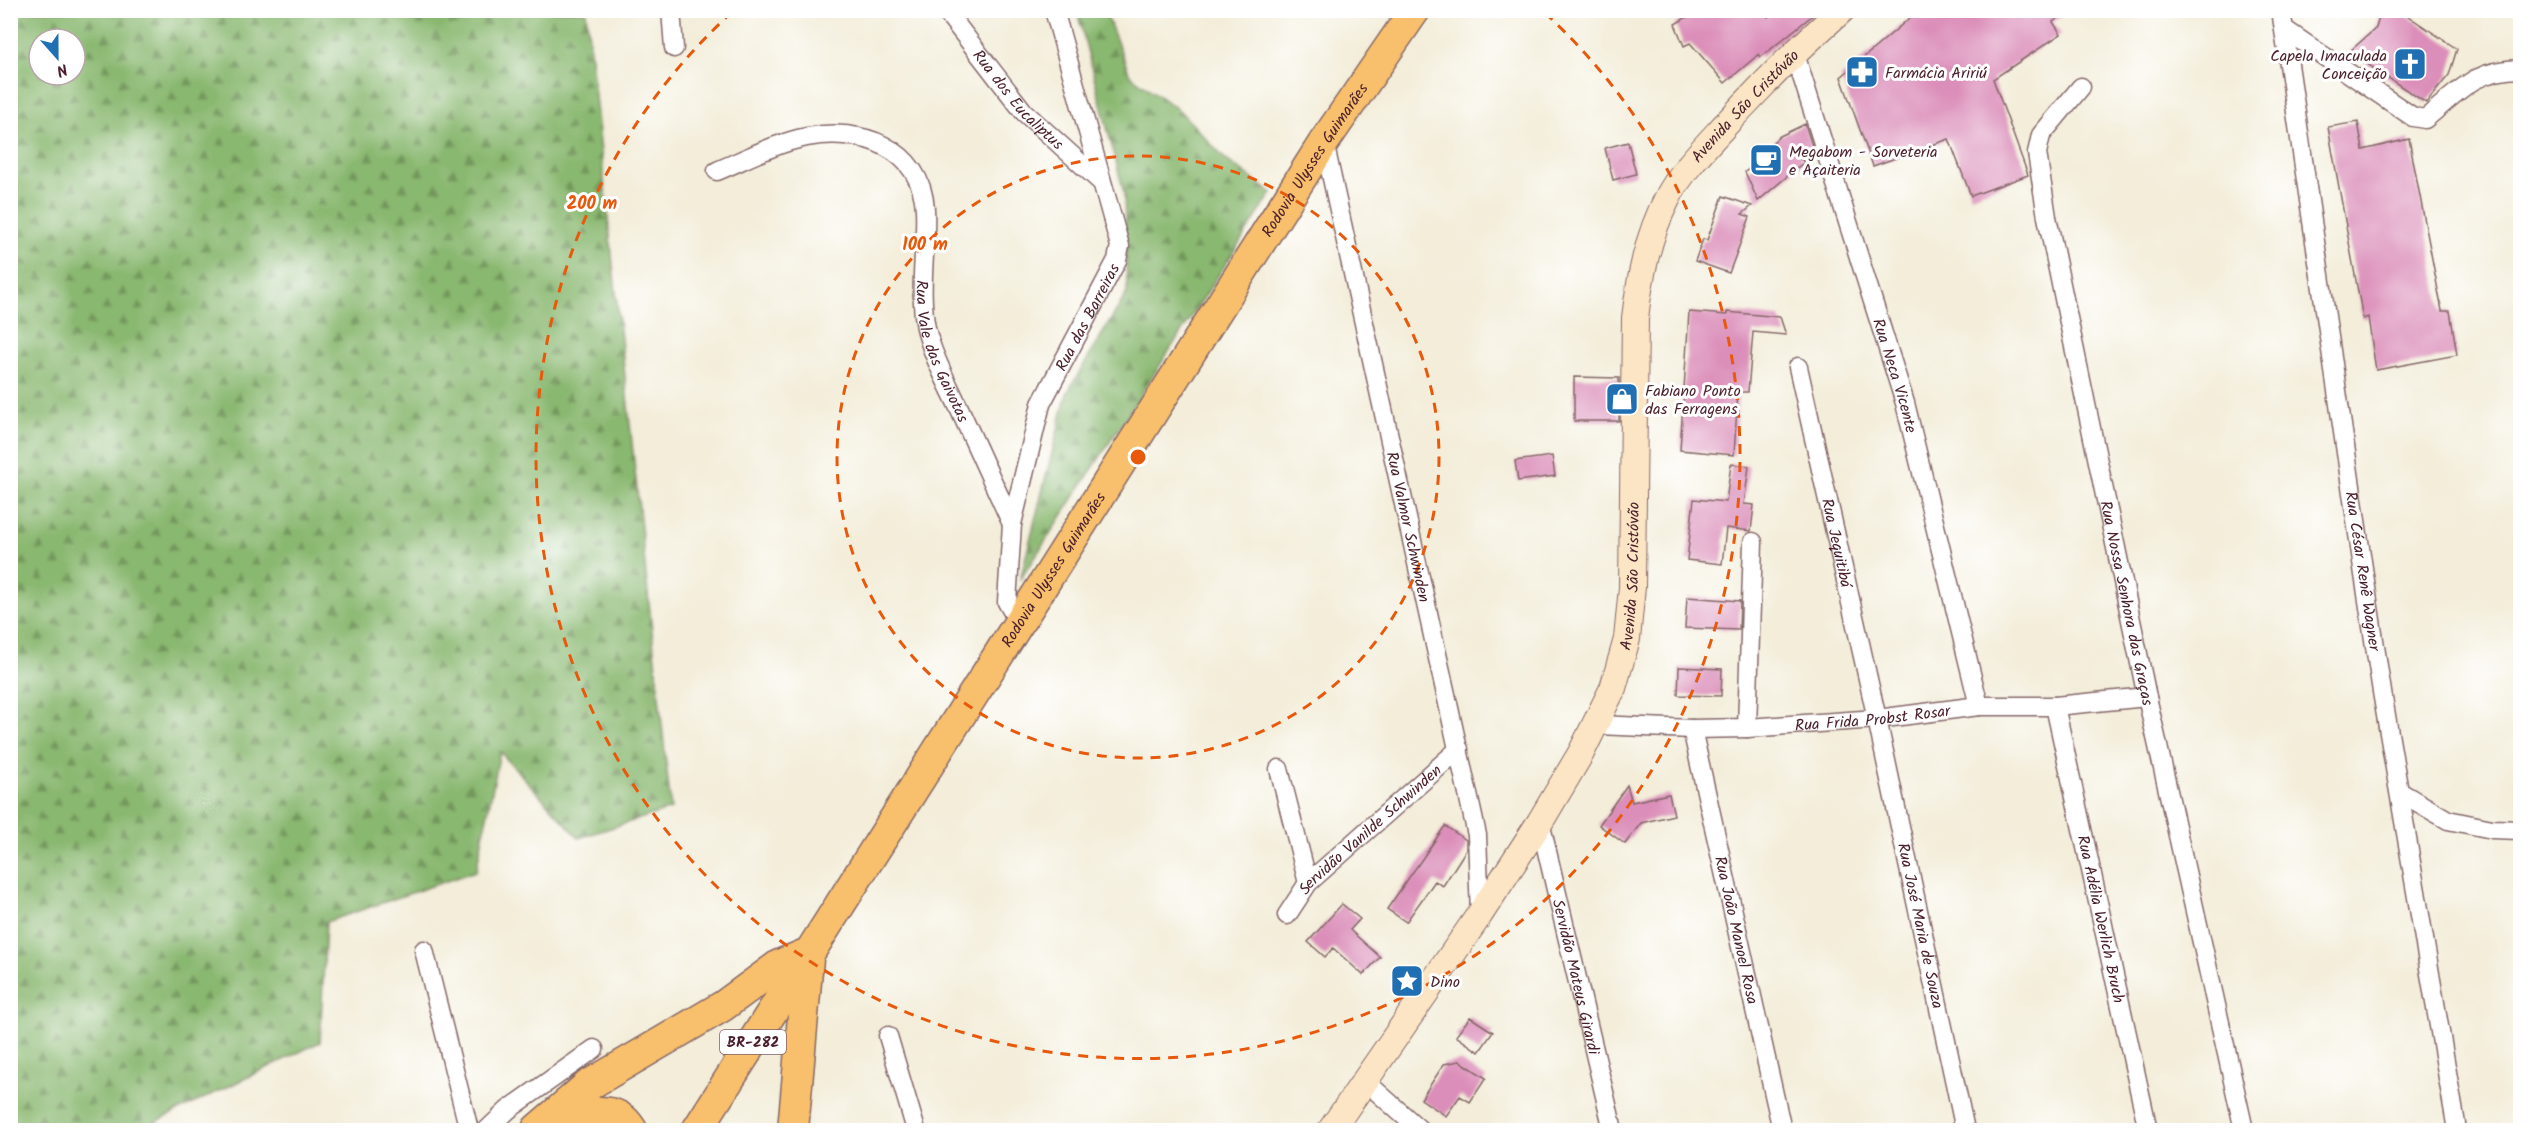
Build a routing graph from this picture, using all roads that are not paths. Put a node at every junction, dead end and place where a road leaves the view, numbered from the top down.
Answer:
1 (670, 10) edge
2 (945, 10) edge
3 (1054, 10) edge
4 (1414, 10) edge
5 (1842, 10) edge
6 (2282, 20) edge
7 (674, 48) dead end
8 (1794, 51) junction
9 (2520, 69) edge
10 (2081, 87) dead end
11 (1324, 142) junction
12 (717, 171) dead end
13 (1100, 181) junction
14 (1798, 367) dead end
15 (1012, 524) junction
16 (1753, 542) dead end
17 (1018, 621) junction
18 (2147, 697) junction
19 (1978, 706) junction
20 (2055, 706) junction
21 (1877, 719) junction
22 (1597, 724) junction
23 (1747, 728) junction
24 (1692, 729) junction
25 (1459, 749) junction
26 (1279, 769) dead end
27 (2400, 792) junction
28 (1540, 822) junction
29 (2520, 830) edge
30 (1308, 883) junction
31 (1480, 914) junction
32 (1287, 915) dead end
33 (424, 950) dead end
34 (808, 953) junction
35 (888, 1035) dead end
36 (594, 1049) dead end
37 (1365, 1081) junction
38 (537, 1130) edge
39 (469, 1131) edge
40 (487, 1131) edge
41 (632, 1131) edge
42 (697, 1131) edge
43 (793, 1131) edge
44 (916, 1131) edge
45 (1331, 1131) edge
46 (1420, 1131) edge
47 (1613, 1131) edge
48 (1782, 1131) edge
49 (1965, 1131) edge
50 (2148, 1131) edge
51 (2244, 1131) edge
52 (2457, 1131) edge

1 - 7 street
2 - 13 street, Rua dos Eucaliptus
3 - 13 street, Rua das Barreiras
4 - 11 highway, Rodovia Ulysses Guimarães / BR-282
5 - 8 main road, Avenida São Cristóvão
6 - 9 street
6 - 27 street, Rua César Renê Wagner
8 - 19 street, Rua Neca Vicente
8 - 22 main road, Avenida São Cristóvão
10 - 18 street, Rua Nossa Senhora das Graças
11 - 17 highway, Rodovia Ulysses Guimarães / BR-282
11 - 25 street, Rua Valmor Schwinden
12 - 15 street, Rua Vale das Gaivotas
13 - 15 street, Rua das Barreiras
14 - 21 street, Rua Jequitibá
15 - 17 street, Rua das Barreiras
16 - 23 street
17 - 34 highway, Rodovia Ulysses Guimarães / BR-282
18 - 20 street, Rua Frida Probst Rosar
18 - 51 street, Rua Nossa Senhora das Graças
19 - 20 street, Rua Frida Probst Rosar
19 - 21 street, Rua Frida Probst Rosar
20 - 50 street, Rua Adélia Werlich Bruch
21 - 23 street, Rua Frida Probst Rosar
21 - 49 street, Rua José Maria de Souza
22 - 24 street, Rua Frida Probst Rosar
22 - 28 main road, Avenida São Cristóvão
23 - 24 street, Rua Frida Probst Rosar
24 - 48 street, Rua João Manoel Rosa
25 - 30 street, Servidão Vanilde Schwinden
25 - 31 street, Rua Valmor Schwinden
26 - 30 street
27 - 29 street
27 - 52 street, Rua César Renê Wagner
28 - 31 main road, Avenida São Cristóvão
28 - 47 street, Servidão Mateus Girardi
30 - 32 street, Servidão Vanilde Schwinden
31 - 37 main road, Avenida São Cristóvão
33 - 39 street
34 - 38 highway
34 - 42 highway, Rodovia Ulysses Guimarães / BR-282
34 - 43 highway
35 - 44 street
36 - 40 street
37 - 45 main road, Avenida São Cristóvão
37 - 46 street
38 - 41 highway

